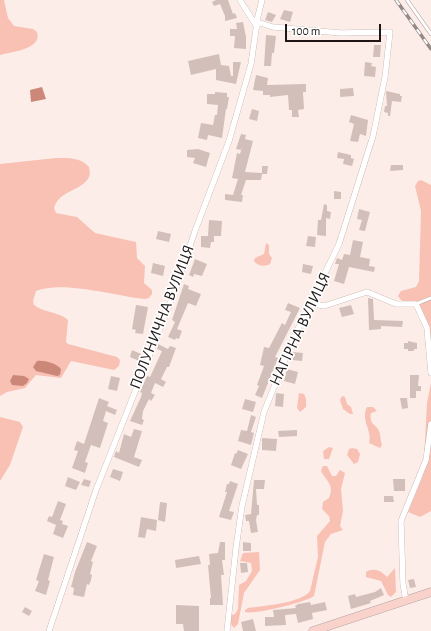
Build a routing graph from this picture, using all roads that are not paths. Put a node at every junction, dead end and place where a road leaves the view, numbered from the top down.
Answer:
1 (240, 0) edge
2 (262, 0) edge
3 (407, 0) edge
4 (257, 24) junction
5 (431, 34) edge
6 (431, 298) edge
7 (310, 302) junction
8 (416, 304) junction
9 (431, 373) edge
10 (431, 424) edge
11 (431, 592) edge
12 (406, 601) junction
13 (49, 631) edge
14 (227, 631) edge
15 (313, 631) edge

1 - 4 street
2 - 4 street, ПОЛУНИЧНА ВУЛИЦЯ
3 - 5 lane
4 - 7 street, НАГІРНА ВУЛИЦЯ
4 - 13 street, ПОЛУНИЧНА ВУЛИЦЯ
6 - 8 lane
7 - 8 street
7 - 14 street, НАГІРНА ВУЛИЦЯ
8 - 9 street
10 - 12 street
11 - 12 street
12 - 15 street

